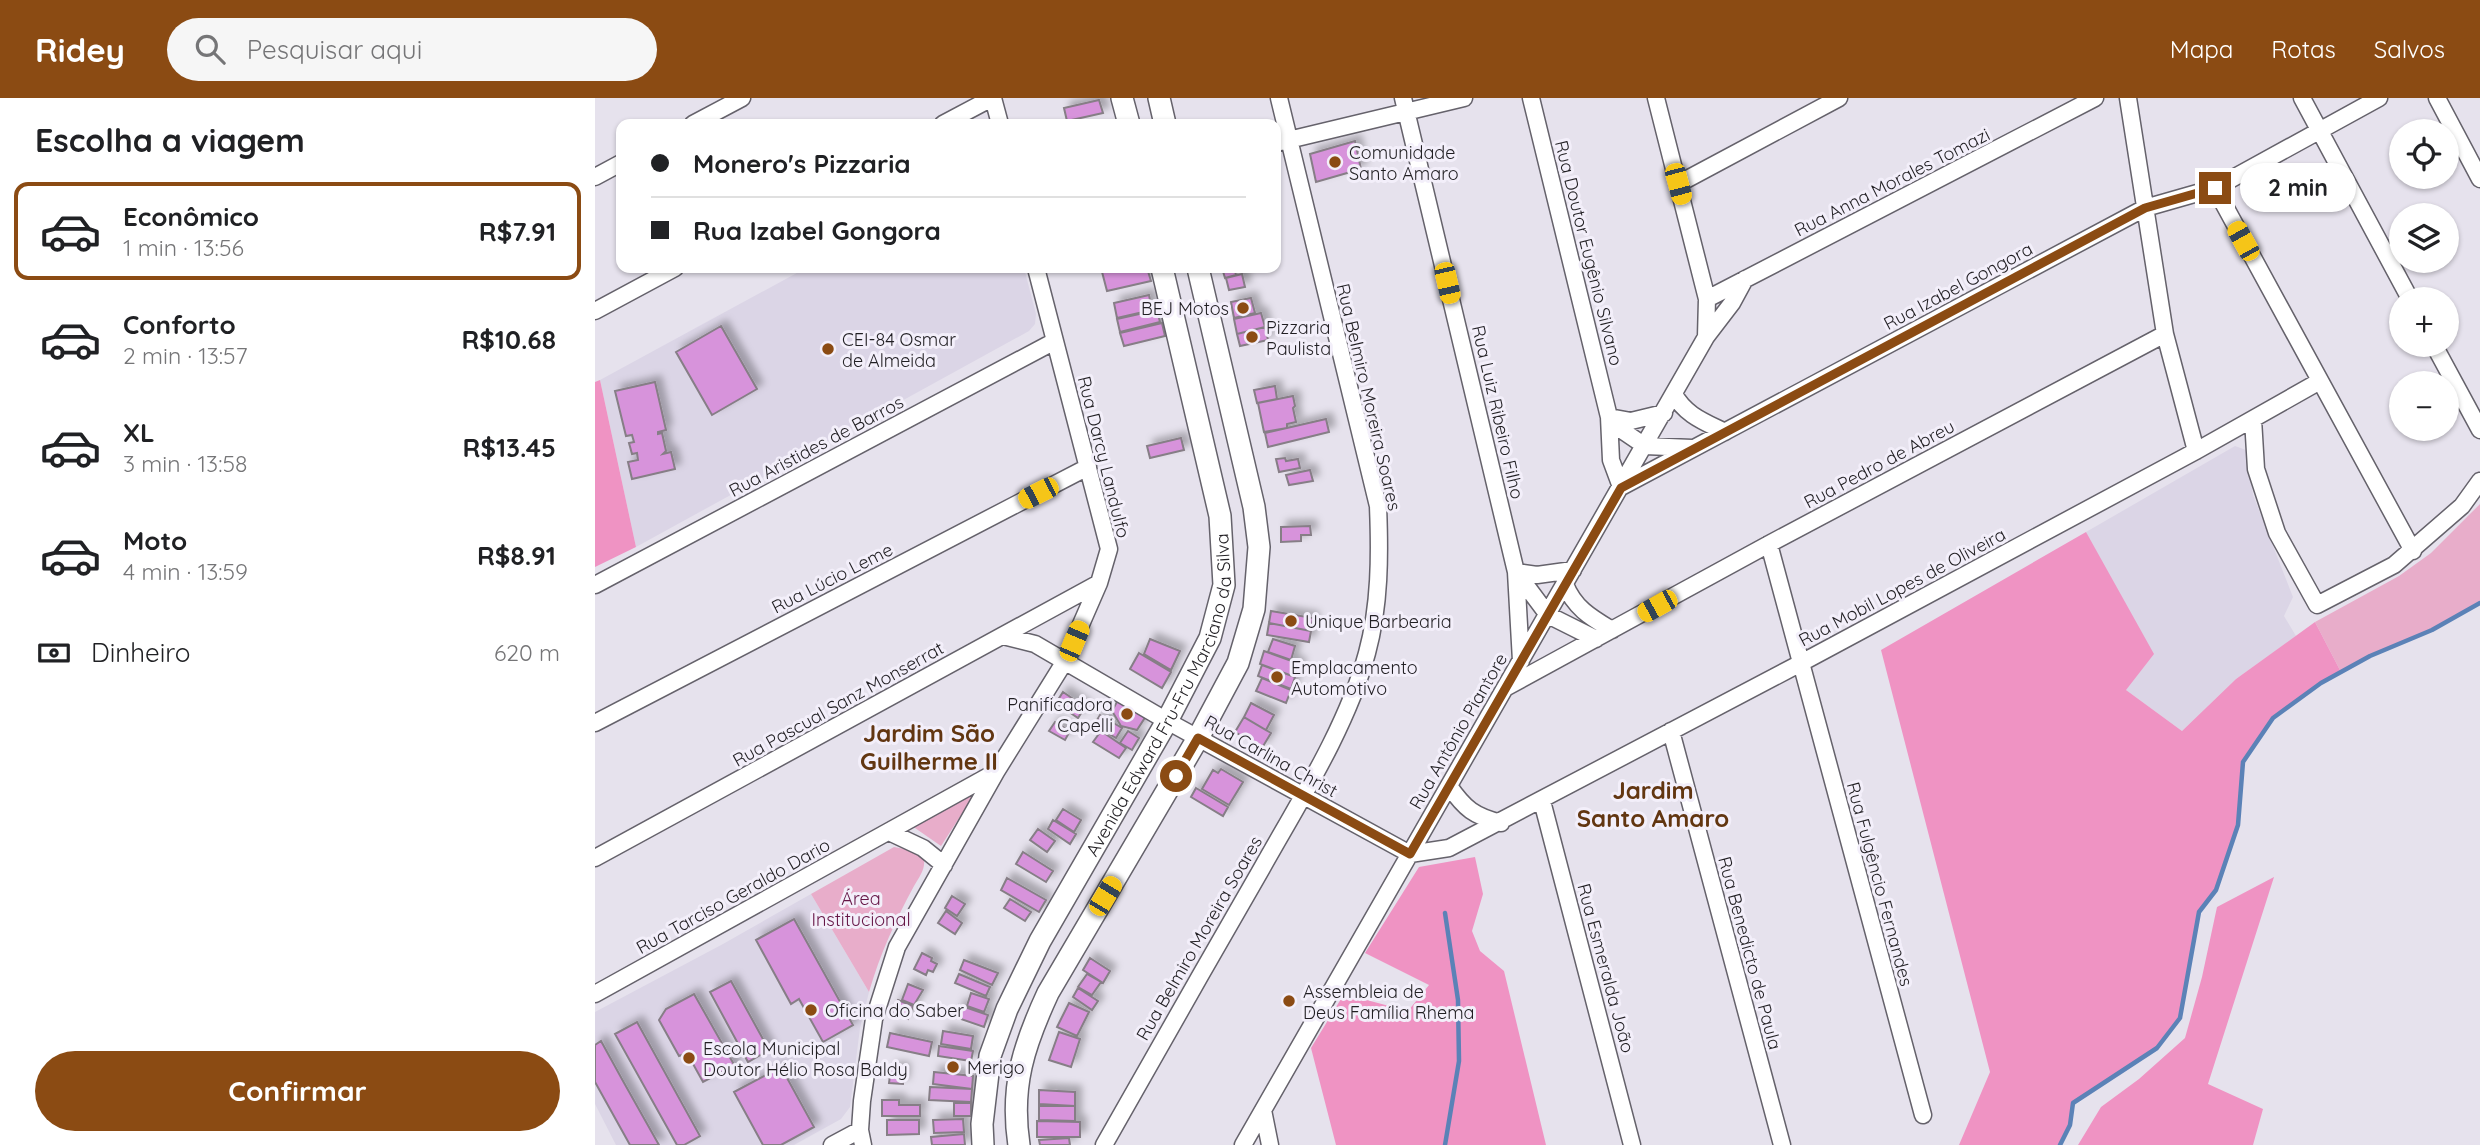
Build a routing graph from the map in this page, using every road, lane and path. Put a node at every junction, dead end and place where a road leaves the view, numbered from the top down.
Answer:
1 (742, 98) edge
2 (992, 98) edge
3 (1122, 98) edge
4 (1159, 98) edge
5 (1279, 98) edge
6 (1464, 98) edge
7 (1531, 98) edge
8 (1656, 98) edge
9 (1839, 98) edge
10 (2095, 98) edge
11 (2128, 98) edge
12 (2302, 98) edge
13 (2379, 98) edge
14 (2437, 98) edge
15 (1405, 105) edge
16 (702, 119) edge
17 (952, 119) edge
18 (998, 119) edge
19 (1128, 119) edge
20 (1164, 119) edge
21 (1280, 119) edge
22 (2320, 130) junction
23 (1282, 141) edge
24 (616, 166) edge
25 (595, 177) edge
26 (2480, 178) edge
27 (1678, 184) junction
28 (2215, 188) junction
29 (2145, 208) junction
30 (666, 273) edge
31 (1038, 273) edge
32 (1163, 273) edge
33 (1199, 273) edge
34 (1745, 279) junction
35 (2404, 287) edge
36 (1707, 299) junction
37 (595, 311) edge
38 (2165, 334) junction
39 (1706, 337) junction
40 (1055, 341) junction
41 (2440, 357) edge
42 (2320, 381) junction
43 (1674, 394) junction
44 (1664, 413) junction
45 (1609, 417) junction
46 (2253, 419) junction
47 (2480, 430) edge
48 (1725, 432) junction
49 (1645, 446) junction
50 (1694, 448) junction
51 (2196, 451) junction
52 (1088, 467) junction
53 (2480, 481) edge
54 (1621, 488) junction
55 (1769, 544) junction
56 (2413, 551) junction
57 (1516, 572) junction
58 (1569, 577) junction
59 (1099, 583) junction
60 (595, 584) edge
61 (1548, 615) junction
62 (1612, 630) junction
63 (1003, 636) junction
64 (1596, 639) junction
65 (1065, 661) junction
66 (1521, 661) junction
67 (1801, 663) junction
68 (1506, 688) junction
69 (1167, 721) junction
70 (595, 723) edge
71 (1671, 731) junction
72 (1198, 738) junction
73 (996, 772) junction
74 (1449, 786) junction
75 (1303, 795) junction
76 (1542, 801) junction
77 (1501, 823) junction
78 (889, 832) junction
79 (1410, 854) junction
80 (595, 858) edge
81 (944, 865) junction
82 (595, 994) edge
83 (1263, 1110) junction
84 (1923, 1115) dead end
85 (861, 1138) edge
86 (832, 1145) edge
87 (983, 1145) edge
88 (1019, 1145) edge
89 (1104, 1145) edge
90 (1243, 1145) edge
91 (1270, 1145) edge
92 (1632, 1145) edge
93 (1782, 1145) edge

1 - 16 street
2 - 17 street
2 - 18 street
3 - 19 main road
4 - 20 main road
5 - 21 street, Rua Belmiro Moreira Soares
6 - 15 street
7 - 45 street, Rua Doutor Eugênio Silvano
8 - 27 street, Rua Antônio Piantore
9 - 27 street
10 - 34 street, Rua Anna Morales Tomazi
11 - 29 street
12 - 22 street
13 - 22 street, Rua Izabel Gongora
14 - 26 street
15 - 23 street
15 - 57 street, Rua Luiz Ribeiro Filho
22 - 28 street, Rua Izabel Gongora
22 - 35 street
23 - 75 street, Rua Belmiro Moreira Soares
24 - 25 street
27 - 36 street, Rua Antônio Piantore
28 - 29 street, Rua Izabel Gongora
28 - 42 street
29 - 38 street
29 - 48 street, Rua Izabel Gongora
30 - 37 street
31 - 40 street, Rua Darcy Landulfo
32 - 69 main road, Avenida Edward Fru-Fru Marciano da Silva
33 - 72 main road, Avenida Edward Fru-Fru Marciano da Silva
34 - 36 street, Rua Anna Morales Tomazi
34 - 39 street, Rua Antônio Piantore
36 - 39 street, Rua Antônio Piantore
38 - 51 street
38 - 55 street, Rua Pedro de Abreu
39 - 43 street, Rua Antônio Piantore
40 - 52 street, Rua Darcy Landulfo
40 - 60 street, Rua Aristides de Barros
41 - 47 street
42 - 46 street, Rua Mobil Lopes de Oliveira
42 - 56 street
43 - 44 street, Rua Antônio Piantore
43 - 48 street
44 - 45 street
44 - 49 street, Rua Antônio Piantore
45 - 49 street
45 - 54 street, Rua Doutor Eugênio Silvano
46 - 51 street, Rua Mobil Lopes de Oliveira
46 - 56 street
48 - 50 street, Rua Izabel Gongora
49 - 50 street, Rua Izabel Gongora
49 - 54 street, Rua Antônio Piantore
50 - 54 street, Rua Izabel Gongora
51 - 67 street, Rua Mobil Lopes de Oliveira
52 - 59 street, Rua Darcy Landulfo
52 - 70 street, Rua Lúcio Leme
53 - 56 street
54 - 58 street, Rua Antônio Piantore
55 - 62 street, Rua Pedro de Abreu
55 - 67 street, Rua Fulgêncio Fernandes
57 - 58 street
57 - 61 street, Rua Luiz Ribeiro Filho
57 - 66 street, Rua Luiz Ribeiro Filho
58 - 61 street, Rua Antônio Piantore
58 - 62 street
59 - 63 street, Rua Pascual Sanz Monserrat
59 - 65 street, Rua Darcy Landulfo
61 - 64 street
61 - 66 street, Rua Antônio Piantore
62 - 64 street, Rua Pedro de Abreu
63 - 65 street, Rua Carlina Christ
63 - 80 street, Rua Pascual Sanz Monserrat
64 - 68 street, Rua Pedro de Abreu
65 - 69 street, Rua Carlina Christ
65 - 73 street, Rua Darcy Landulfo
66 - 68 street, Rua Antônio Piantore
67 - 71 street, Rua Mobil Lopes de Oliveira
67 - 84 street, Rua Fulgêncio Fernandes
68 - 74 street, Rua Antônio Piantore
69 - 72 street, Rua Carlina Christ
69 - 87 main road, Avenida Edward Fru-Fru Marciano da Silva
71 - 76 street, Rua Mobil Lopes de Oliveira
71 - 93 street, Rua Benedicto de Paula
72 - 75 street, Rua Carlina Christ
72 - 88 main road, Avenida Edward Fru-Fru Marciano da Silva
73 - 78 street, Rua Tarciso Geraldo Dario
73 - 81 street, Rua Darcy Landulfo
74 - 77 street
74 - 79 street, Rua Antônio Piantore
75 - 79 street, Rua Carlina Christ
75 - 89 street, Rua Belmiro Moreira Soares
76 - 77 street, Rua Mobil Lopes de Oliveira
76 - 92 street, Rua Esmeralda João
77 - 79 street, Rua Mobil Lopes de Oliveira
78 - 81 street
78 - 82 street, Rua Tarciso Geraldo Dario
79 - 83 street, Rua Antônio Piantore
81 - 85 street, Rua Darcy Landulfo
83 - 90 street, Rua Antônio Piantore
83 - 91 street
85 - 86 street

